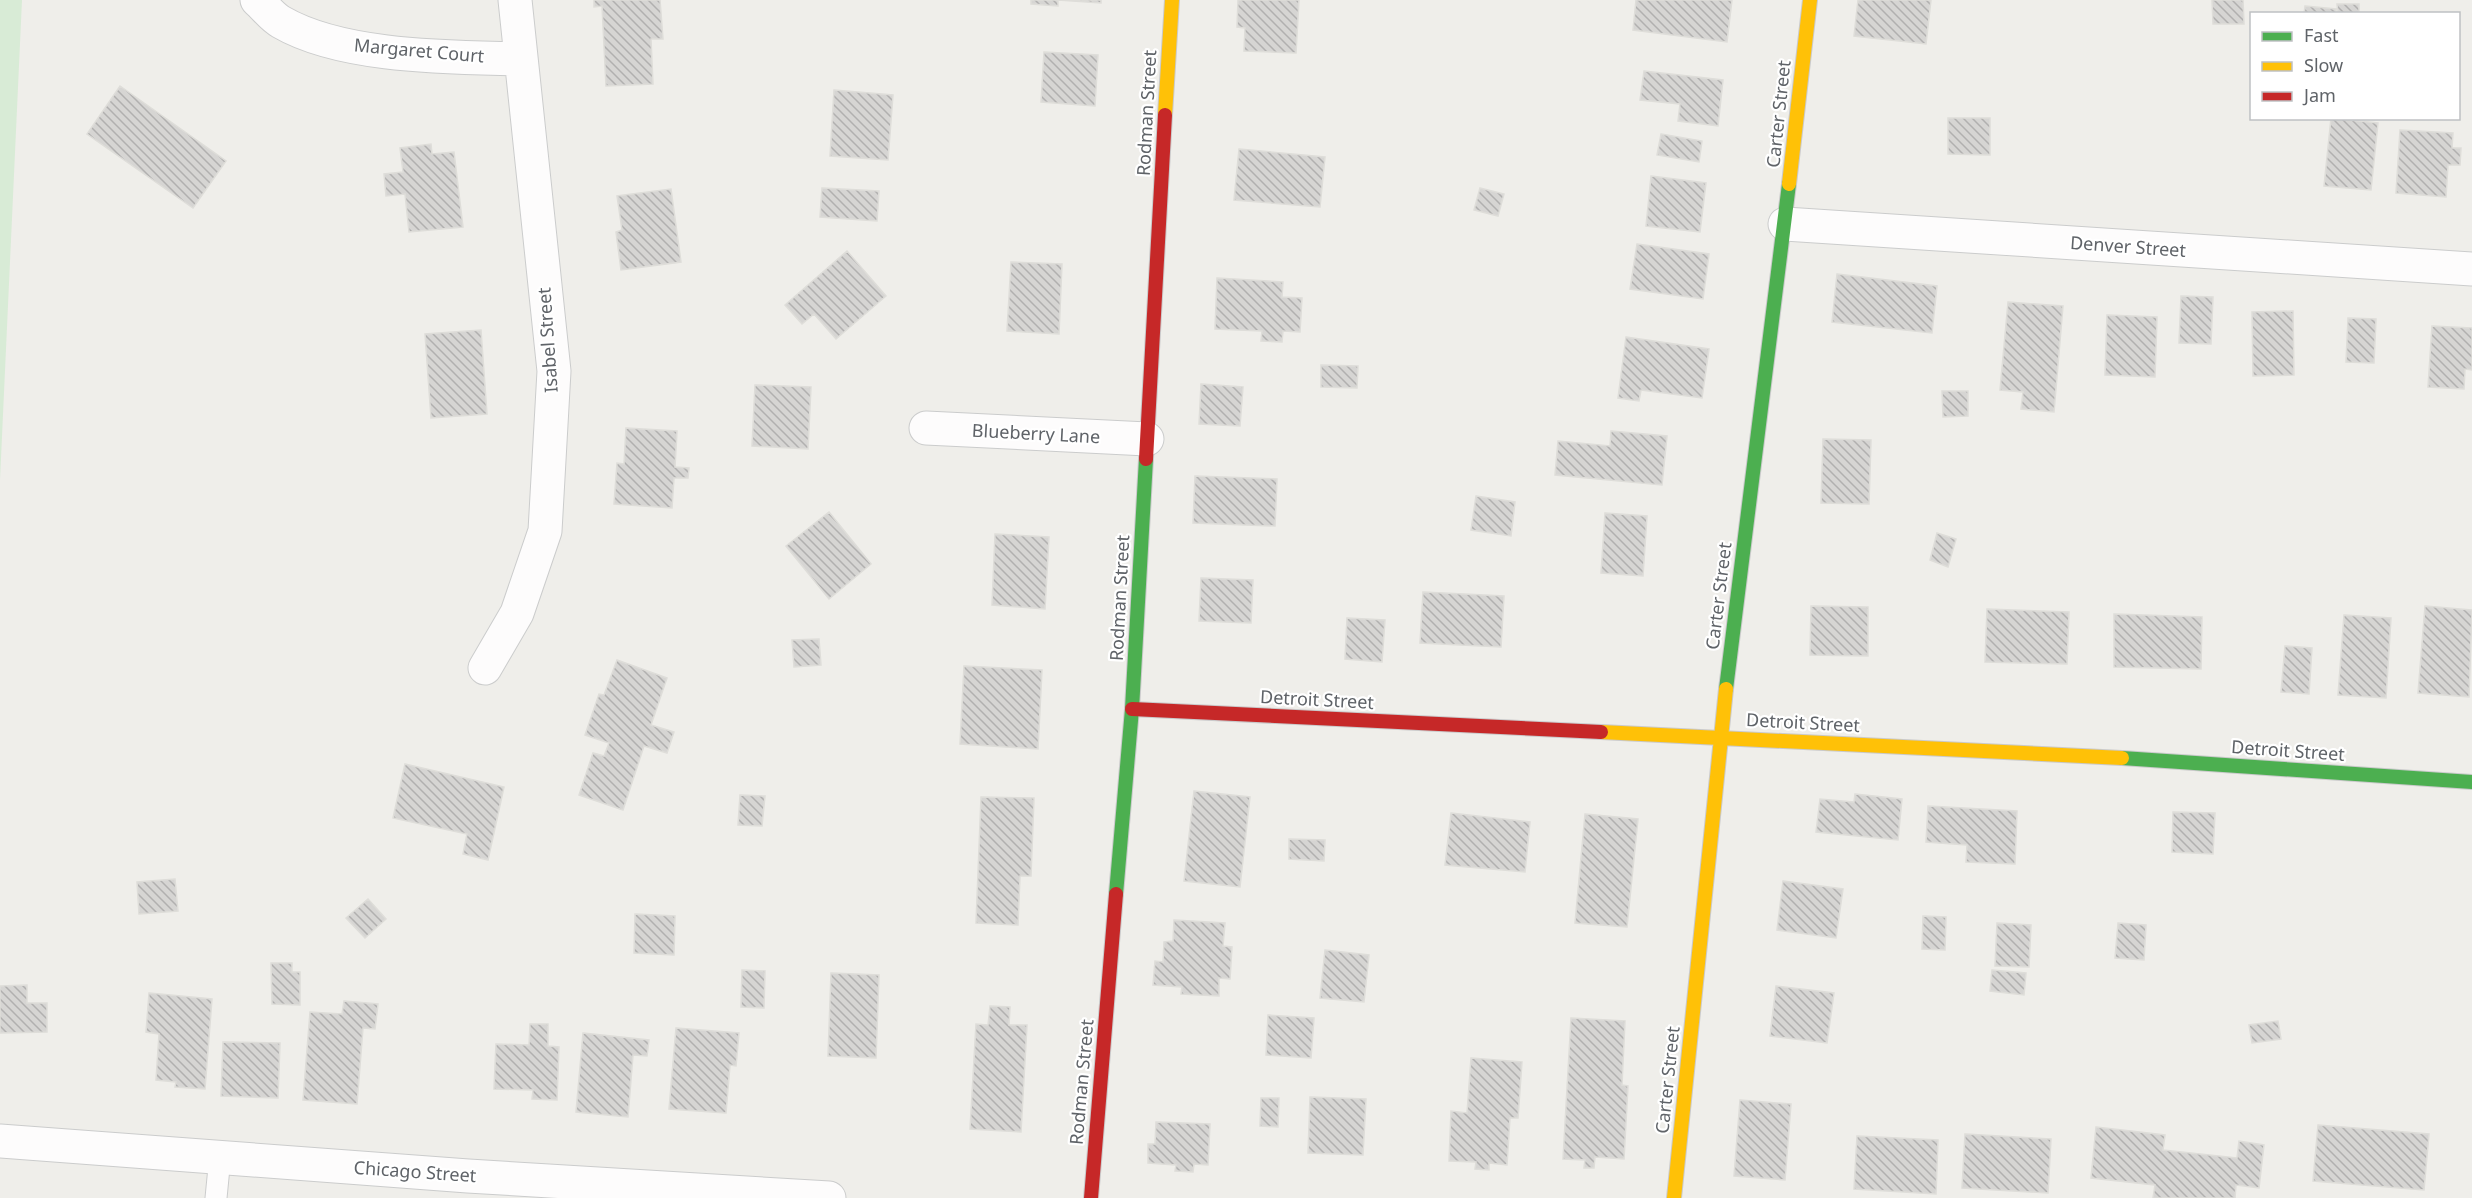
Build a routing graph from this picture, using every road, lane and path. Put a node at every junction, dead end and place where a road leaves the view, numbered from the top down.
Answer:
1 (257, 0) edge
2 (515, 0) edge
3 (1172, 0) edge
4 (1810, 0) edge
5 (521, 59) junction
6 (1785, 224) junction
7 (2472, 269) edge
8 (926, 428) dead end
9 (1147, 439) junction
10 (485, 668) dead end
11 (1132, 709) junction
12 (1720, 737) junction
13 (2472, 782) edge
14 (0, 1141) edge
15 (220, 1157) junction
16 (216, 1198) edge
17 (830, 1198) edge
18 (1091, 1198) edge
19 (1674, 1198) edge

1 - 5 street, Margaret Court
2 - 5 street, Isabel Street
3 - 9 street, Rodman Street
4 - 6 street, Carter Street
5 - 10 street, Isabel Street
6 - 7 street, Denver Street
6 - 12 street, Carter Street
8 - 9 street, Blueberry Lane
9 - 11 street, Rodman Street
11 - 12 street, Detroit Street
11 - 18 street, Rodman Street
12 - 13 street, Detroit Street
12 - 19 street, Carter Street
14 - 15 street, Chicago Street
15 - 16 lane
15 - 17 street, Chicago Street

